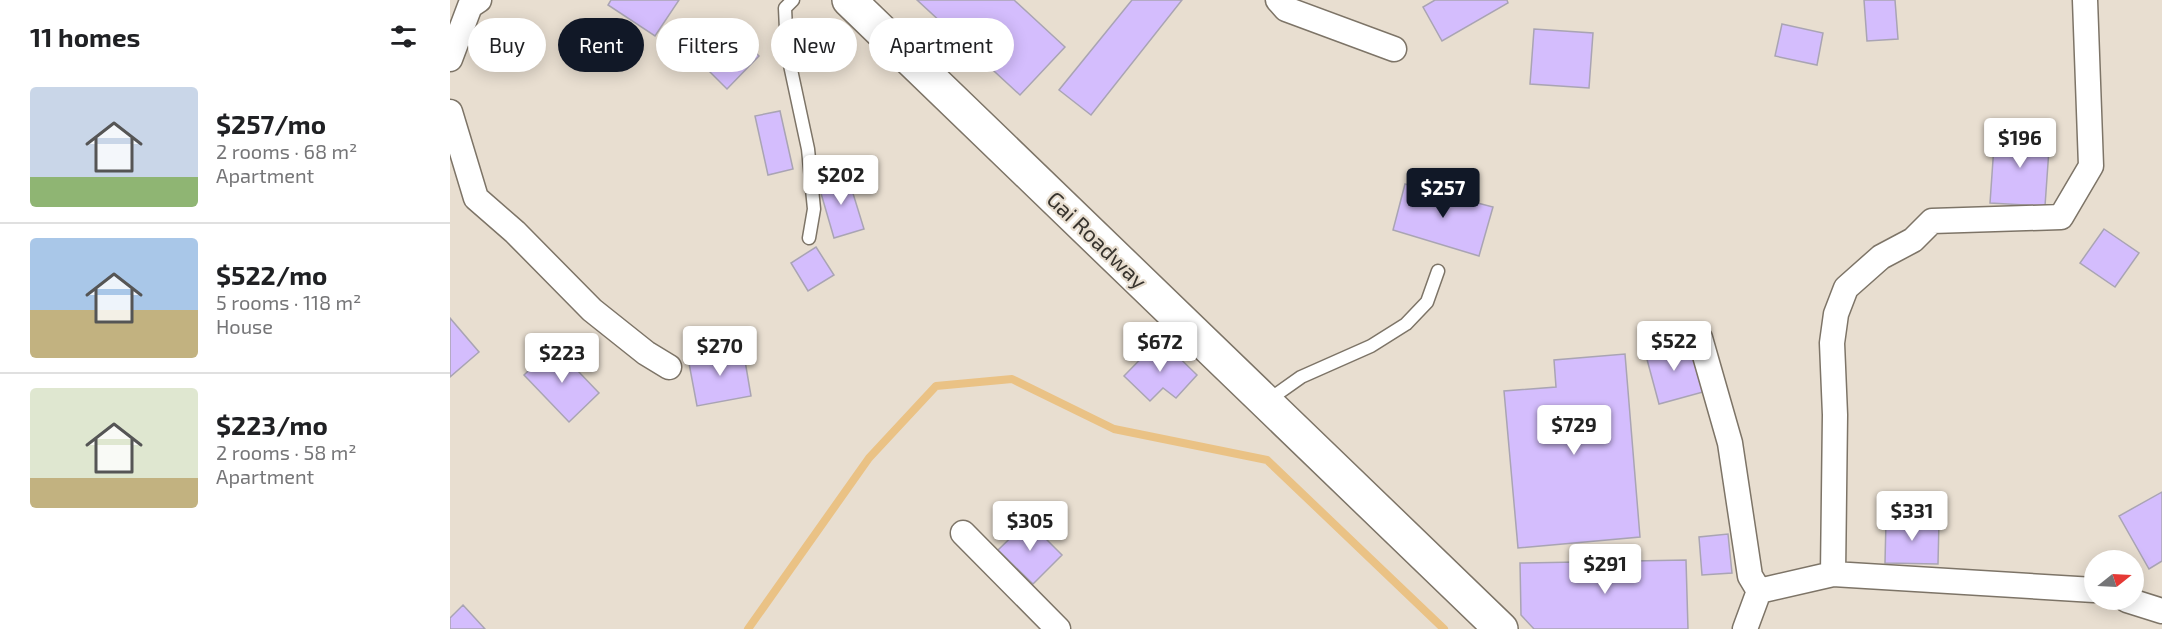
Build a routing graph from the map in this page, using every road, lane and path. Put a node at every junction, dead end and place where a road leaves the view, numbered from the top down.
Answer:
1 (479, 0) edge
2 (793, 0) edge
3 (849, 0) edge
4 (1278, 0) edge
5 (2085, 0) edge
6 (1394, 50) dead end
7 (450, 59) edge
8 (450, 112) edge
9 (809, 238) dead end
10 (1438, 271) dead end
11 (1700, 338) dead end
12 (669, 367) dead end
13 (1266, 402) junction
14 (963, 533) dead end
15 (1833, 574) junction
16 (2084, 589) edge
17 (1759, 591) junction
18 (2144, 605) edge
19 (2162, 611) edge
20 (1058, 629) edge
21 (1501, 629) edge
22 (1745, 629) edge

1 - 7 street
2 - 9 lane
3 - 13 main road, Gai Roadway
4 - 6 street
5 - 15 street
8 - 12 street
10 - 13 lane
11 - 17 street
13 - 21 main road, Gai Roadway
14 - 20 street
15 - 16 street
15 - 17 street
17 - 22 street
18 - 19 street

